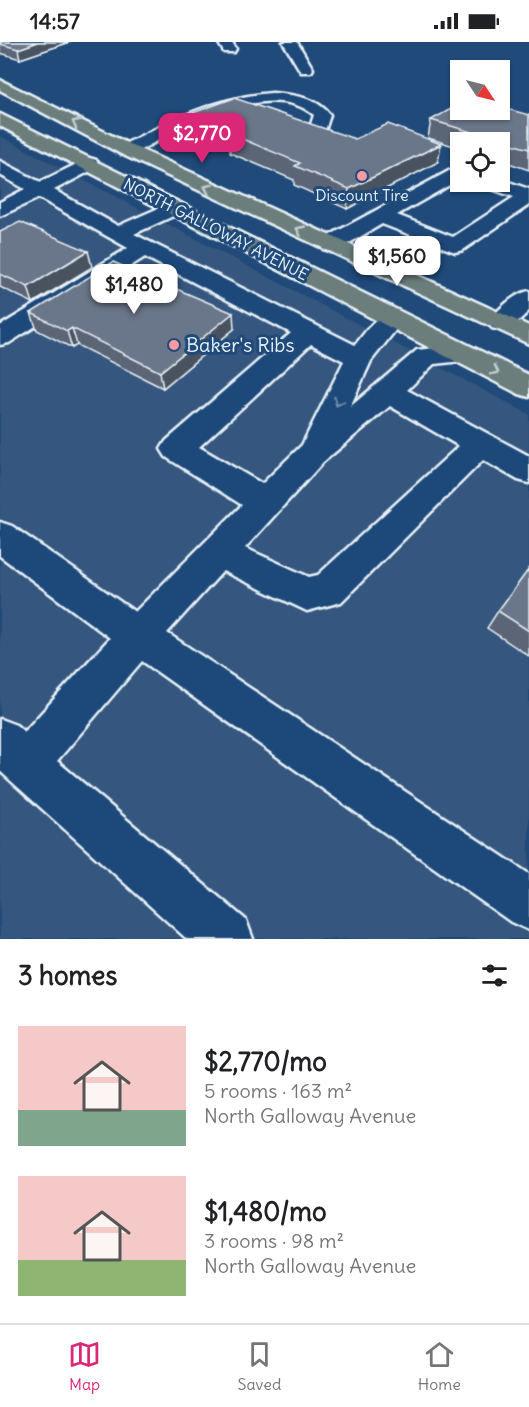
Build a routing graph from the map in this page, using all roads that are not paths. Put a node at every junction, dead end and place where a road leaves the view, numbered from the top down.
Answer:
1 (290, 42) edge
2 (306, 69) dead end
3 (0, 84) edge
4 (0, 119) edge
5 (318, 130) edge
6 (127, 150) junction
7 (89, 164) junction
8 (0, 167) edge
9 (450, 177) edge
10 (510, 189) edge
11 (40, 190) junction
12 (529, 196) edge
13 (175, 208) junction
14 (0, 210) edge
15 (380, 216) junction
16 (117, 234) junction
17 (331, 244) junction
18 (144, 248) junction
19 (429, 290) junction
20 (529, 298) edge
21 (392, 318) junction
22 (501, 323) junction
23 (308, 332) junction
24 (529, 336) edge
25 (0, 337) edge
26 (462, 354) junction
27 (359, 358) junction
28 (529, 387) edge
29 (388, 392) junction
30 (480, 444) junction
31 (312, 454) junction
32 (529, 471) edge
33 (266, 503) junction
34 (0, 536) edge
35 (219, 552) junction
36 (138, 636) junction
37 (13, 752) edge
38 (529, 904) edge
39 (227, 939) edge

1 - 2 street
6 -> 3 main road, NORTH GALLOWAY AVENUE
4 - 7 main road, NORTH GALLOWAY AVENUE
5 - 6 street
6 - 7 main road
17 -> 6 main road, NORTH GALLOWAY AVENUE
7 - 11 street
7 - 13 main road, NORTH GALLOWAY AVENUE
8 - 11 street
9 - 15 street
10 - 12 street
11 - 14 street
11 - 16 street
12 - 15 street
13 - 16 street
13 - 21 main road, NORTH GALLOWAY AVENUE
15 - 17 street
16 - 18 street
17 - 19 main road, NORTH GALLOWAY AVENUE
18 - 23 street
18 - 25 street
19 - 21 main road
19 - 22 main road, NORTH GALLOWAY AVENUE
20 - 22 street
21 - 26 main road, NORTH GALLOWAY AVENUE
21 - 27 street
22 - 24 main road, NORTH GALLOWAY AVENUE
22 - 26 main road
23 - 27 street
23 - 33 street
26 -> 28 main road, NORTH GALLOWAY AVENUE
26 - 29 street
27 -> 31 street
29 - 30 street
29 - 31 street
30 - 32 street
30 - 35 street
31 - 33 street
33 - 35 street
34 - 36 street
35 - 36 street
36 - 37 street
36 - 38 street
37 - 39 street

